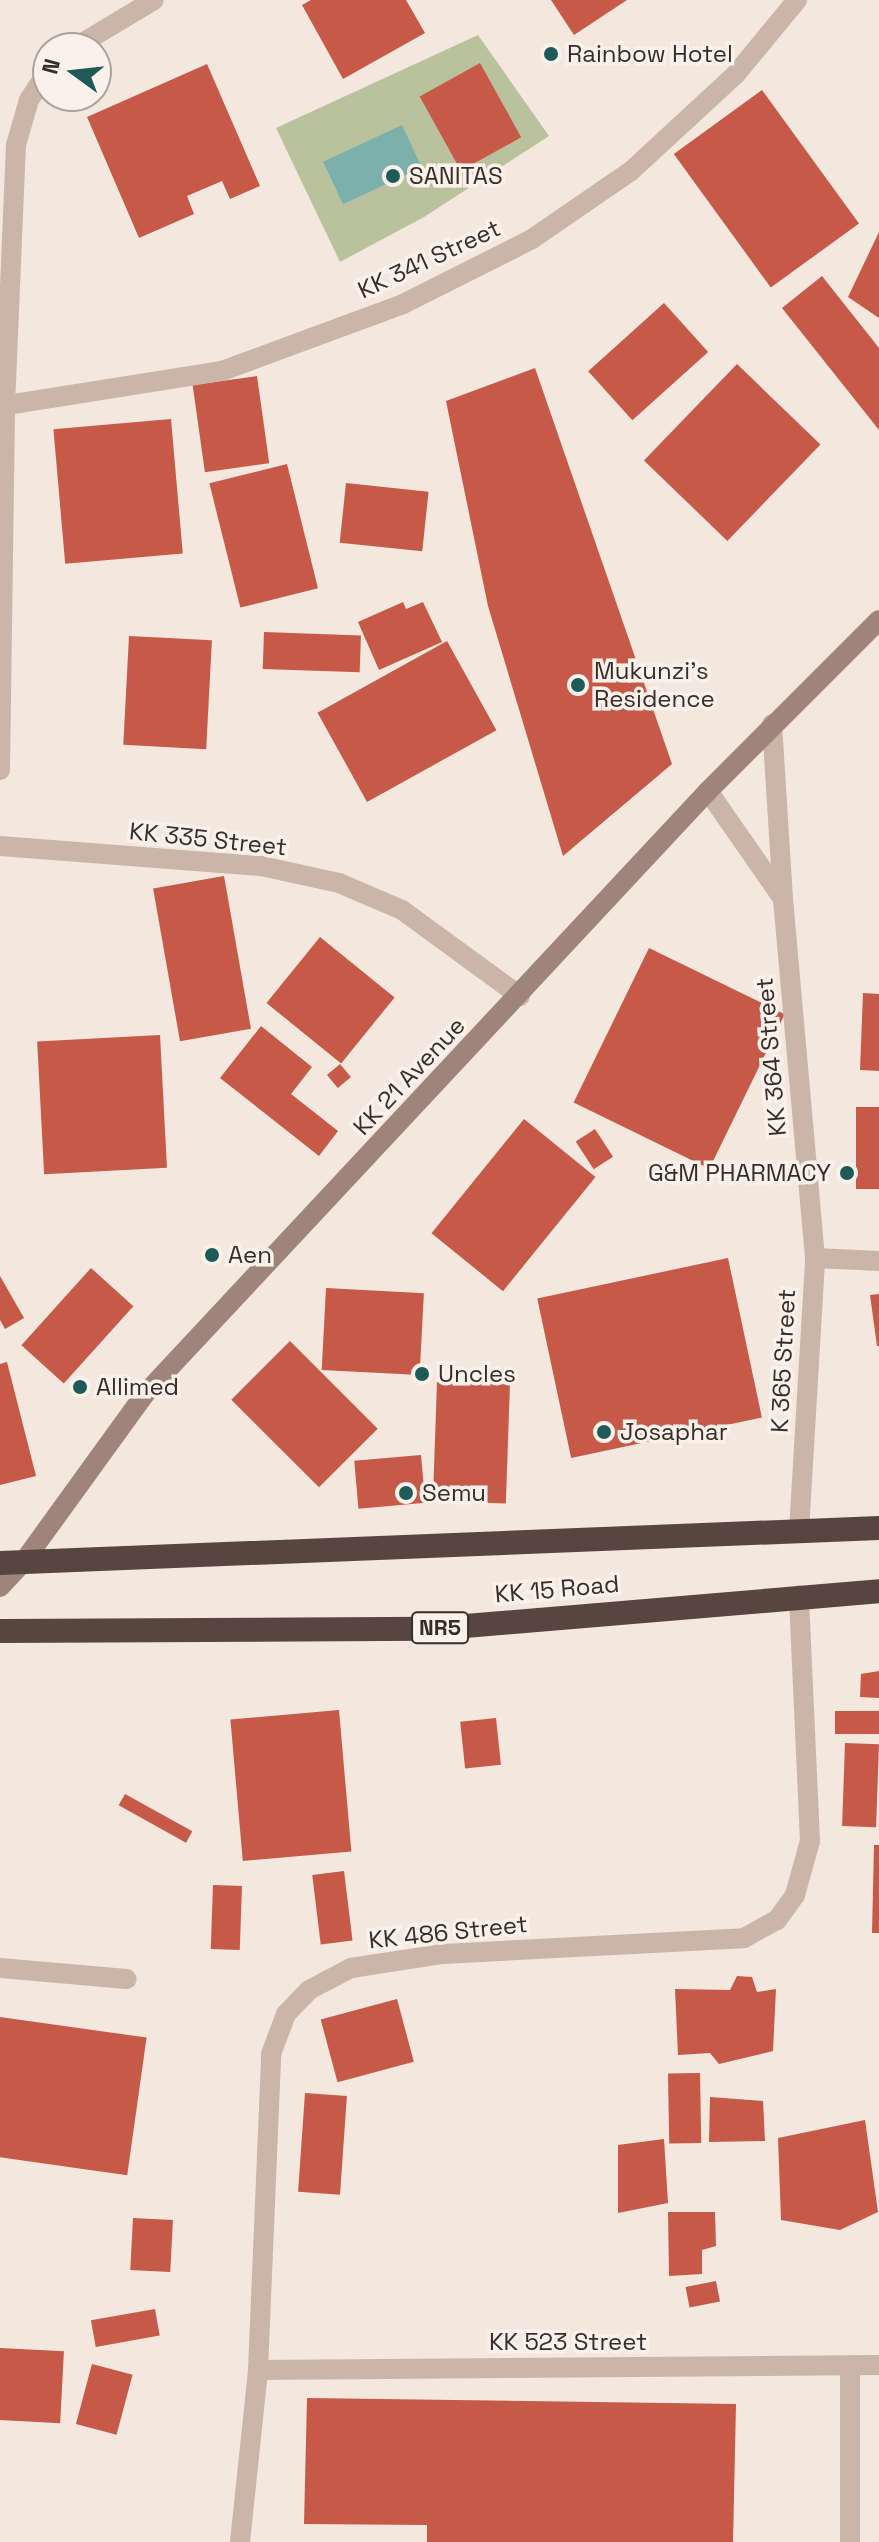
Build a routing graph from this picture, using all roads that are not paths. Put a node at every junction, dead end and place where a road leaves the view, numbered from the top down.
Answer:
1 (154, 0) edge
2 (797, 0) edge
3 (101, 32) edge
4 (32, 95) edge
5 (2, 406) edge
6 (879, 620) edge
7 (772, 724) junction
8 (0, 770) edge
9 (708, 791) junction
10 (0, 846) edge
11 (783, 899) junction
12 (520, 996) junction
13 (815, 1258) junction
14 (879, 1261) edge
15 (879, 1528) edge
16 (799, 1531) junction
17 (12, 1562) edge
18 (0, 1587) edge
19 (879, 1591) edge
20 (799, 1595) junction
21 (0, 1631) edge
22 (0, 1968) edge
23 (127, 1979) dead end
24 (850, 2365) junction
25 (879, 2365) edge
26 (258, 2370) junction
27 (240, 2542) edge
28 (850, 2542) edge

1 - 3 street
2 - 5 street, KK 341 Street
4 - 5 street
5 - 8 street
6 - 7 main road, KK 21 Avenue
7 - 9 main road, KK 21 Avenue
7 - 11 street, KK 364 Street
9 - 11 street, KK 364 Street
9 - 12 main road, KK 21 Avenue
10 - 12 street, KK 335 Street
11 - 13 street, KK 364 Street
12 - 17 main road, KK 21 Avenue
13 - 14 street, K 365 Street
13 - 16 street, K 365 Street
15 - 16 highway, KK 15 Road
16 - 17 highway, KK 15 Road
17 - 18 main road, KK 21 Avenue
19 - 20 highway, KK 15 Road / NR5
20 - 21 highway, KK 15 Road / NR5
20 - 26 street, KK 486 Street
22 - 23 street
24 - 25 street, KK 523 Street
24 - 26 street, KK 523 Street
24 - 28 street
26 - 27 street, KK 486 Street

